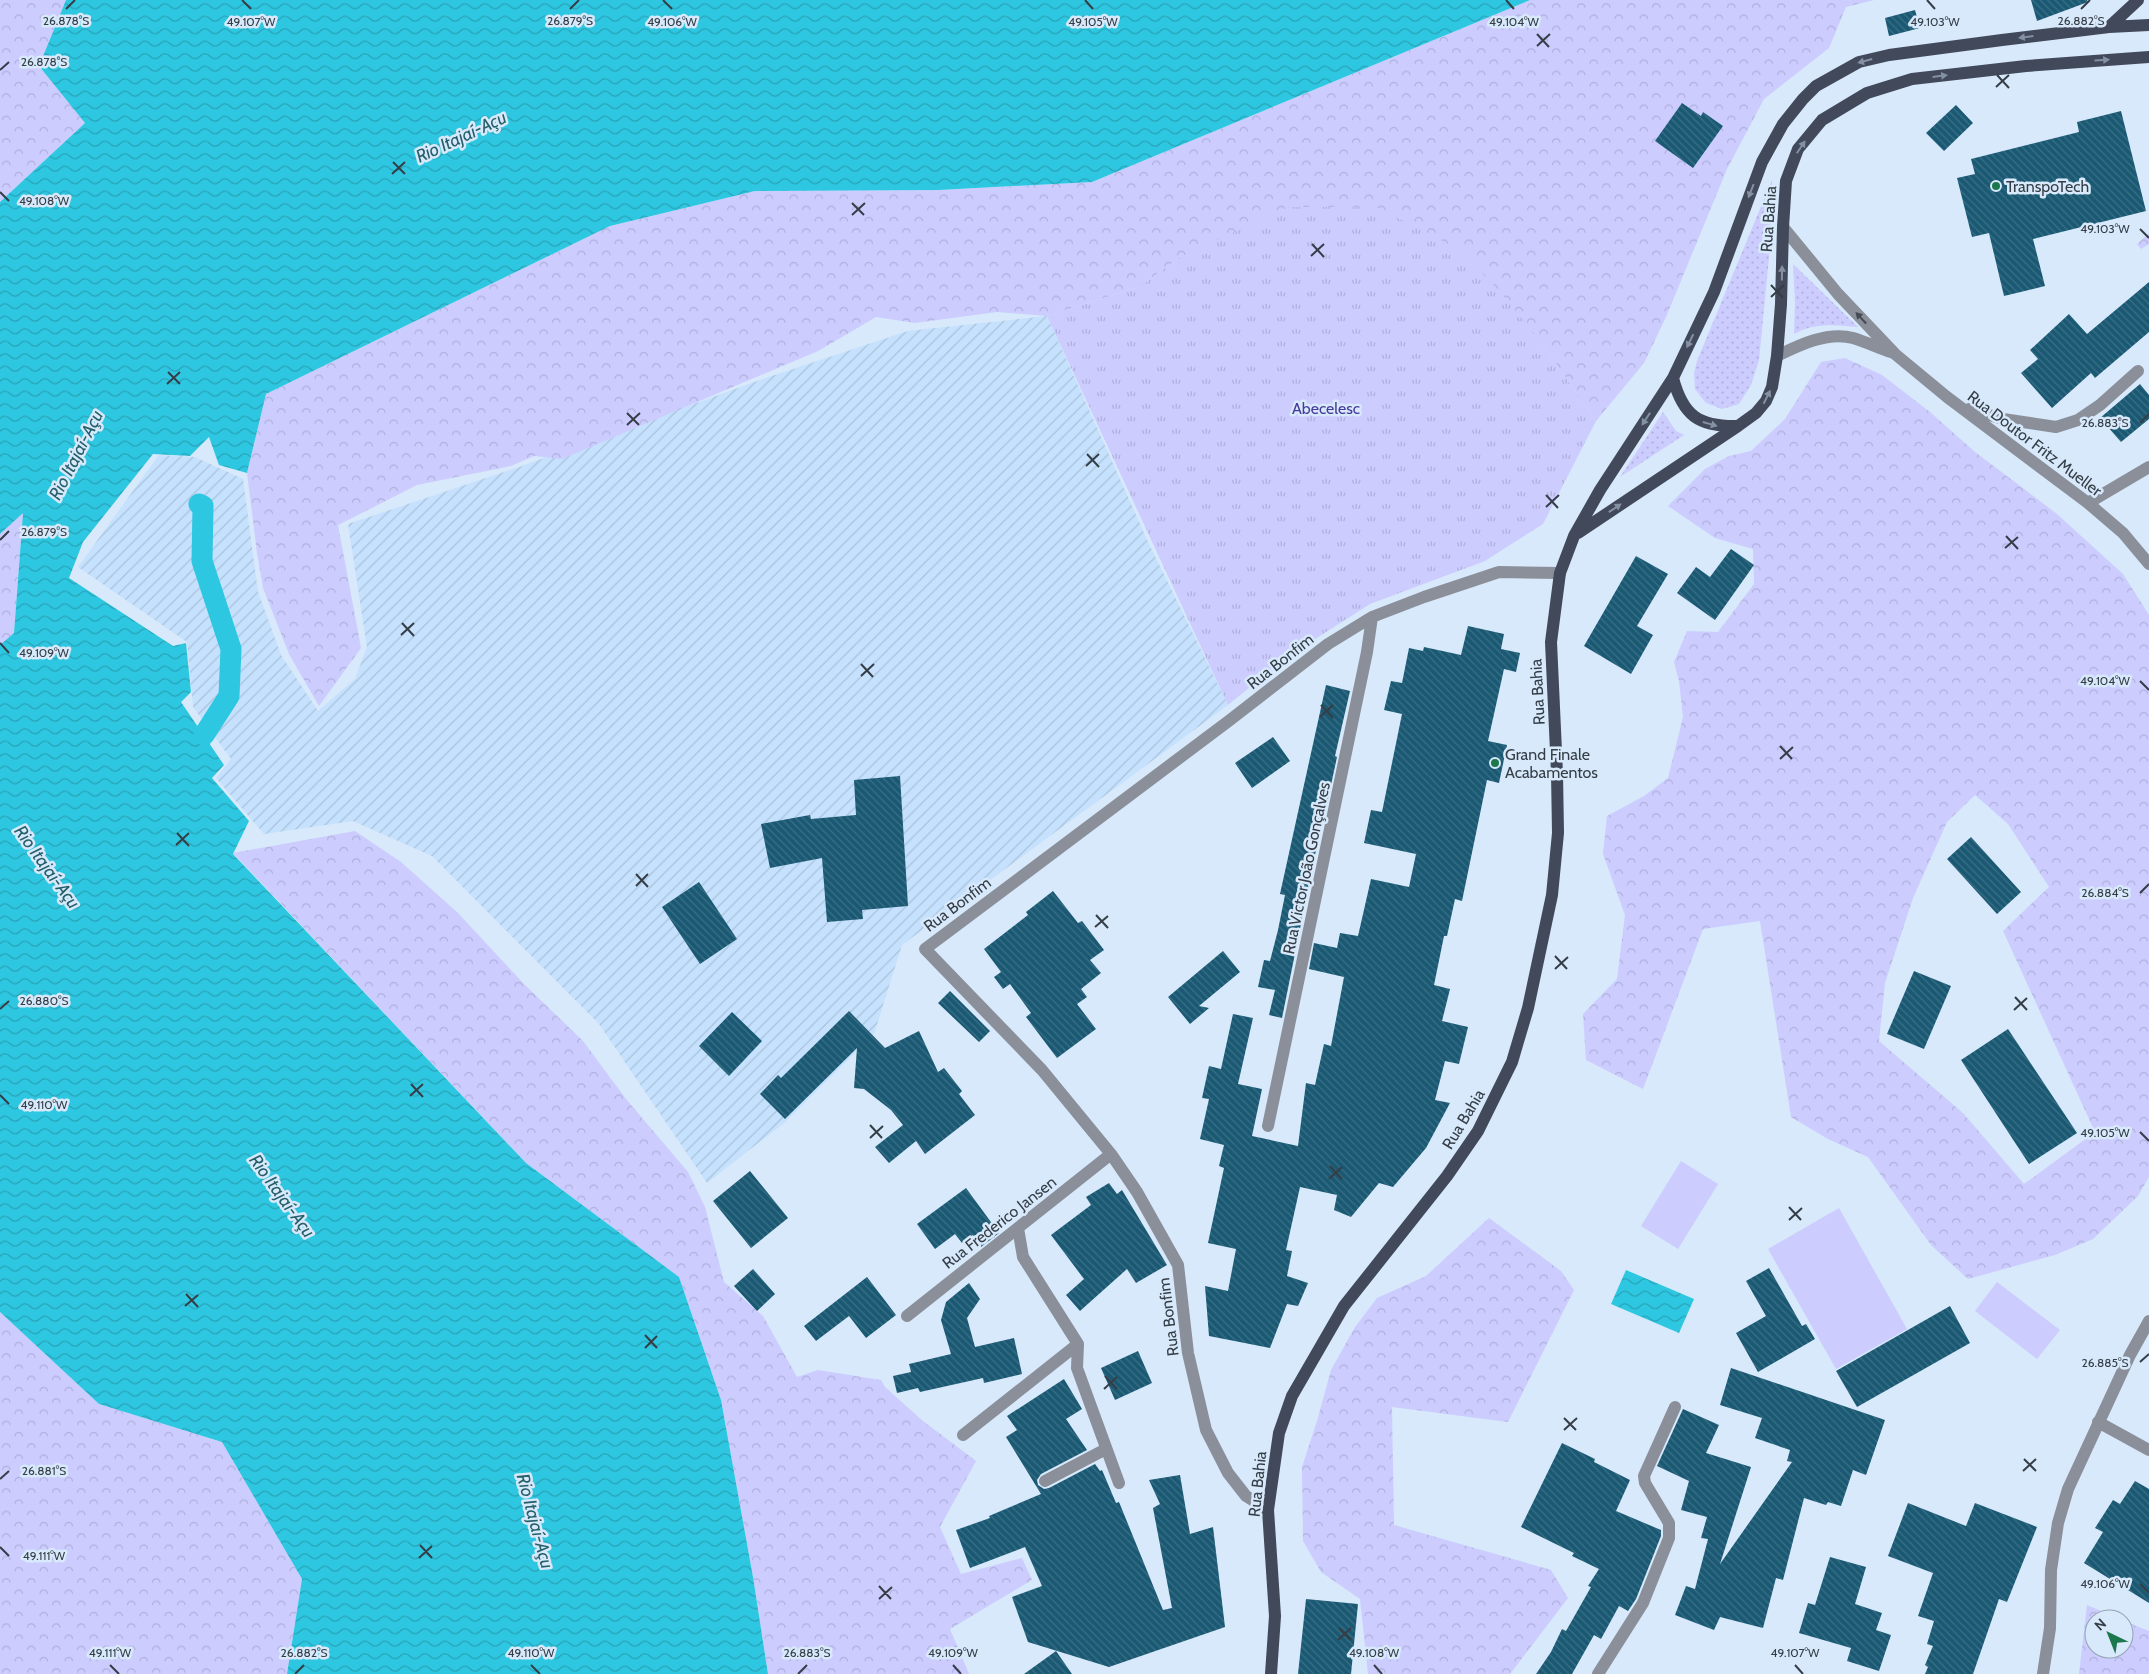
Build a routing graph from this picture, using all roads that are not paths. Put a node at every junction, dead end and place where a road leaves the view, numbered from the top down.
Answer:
1 (2138, 0) edge
2 (2149, 25) edge
3 (2109, 27) junction
4 (2149, 57) edge
5 (1782, 227) junction
6 (1895, 354) junction
7 (1777, 356) junction
8 (2138, 371) dead end
9 (1673, 378) junction
10 (1961, 407) junction
11 (1738, 426) junction
12 (2149, 467) edge
13 (2088, 503) junction
14 (1574, 536) junction
15 (2149, 564) edge
16 (1560, 573) junction
17 (1372, 617) junction
18 (1268, 1126) dead end
19 (1111, 1154) junction
20 (1018, 1228) junction
21 (907, 1316) dead end
22 (2149, 1321) edge
23 (1078, 1344) junction
24 (1675, 1407) dead end
25 (2098, 1422) junction
26 (963, 1435) dead end
27 (1106, 1449) junction
28 (2149, 1450) edge
29 (1045, 1481) dead end
30 (1119, 1483) dead end
31 (1268, 1510) junction
32 (1271, 1674) edge
33 (1598, 1674) edge
34 (2043, 1674) edge

1 - 3 main road
2 - 3 main road, Rua Bahia
3 -> 9 main road, Rua Bahia
5 -> 4 main road, Rua Bahia
6 -> 5 street, Rua Doutor Fritz Mueller
7 -> 5 main road, Rua Bahia
6 - 7 street, Rua Doutor Fritz Mueller
6 - 10 street, Rua Doutor Fritz Mueller
11 -> 7 main road, Rua Bahia
8 - 10 street
9 -> 11 main road
9 -> 14 main road, Rua Bahia
10 - 13 street, Rua Doutor Fritz Mueller
14 -> 11 main road, Rua Bahia
12 - 13 street
13 - 15 street, Rua Doutor Fritz Mueller
14 - 16 main road, Rua Bahia
16 - 17 street, Rua Bonfim
16 - 31 main road, Rua Bahia
17 - 18 street, Rua Victor João Gonçalves
17 - 19 street, Rua Bonfim
19 - 20 street, Rua Frederico Jansen
19 - 31 street, Rua Bonfim
20 - 21 street, Rua Frederico Jansen
20 - 23 street
22 - 25 street
23 - 26 street
23 - 27 street
24 - 33 street
25 - 28 street
25 - 34 street
27 - 29 street
27 - 30 street
31 - 32 main road, Rua Bahia

